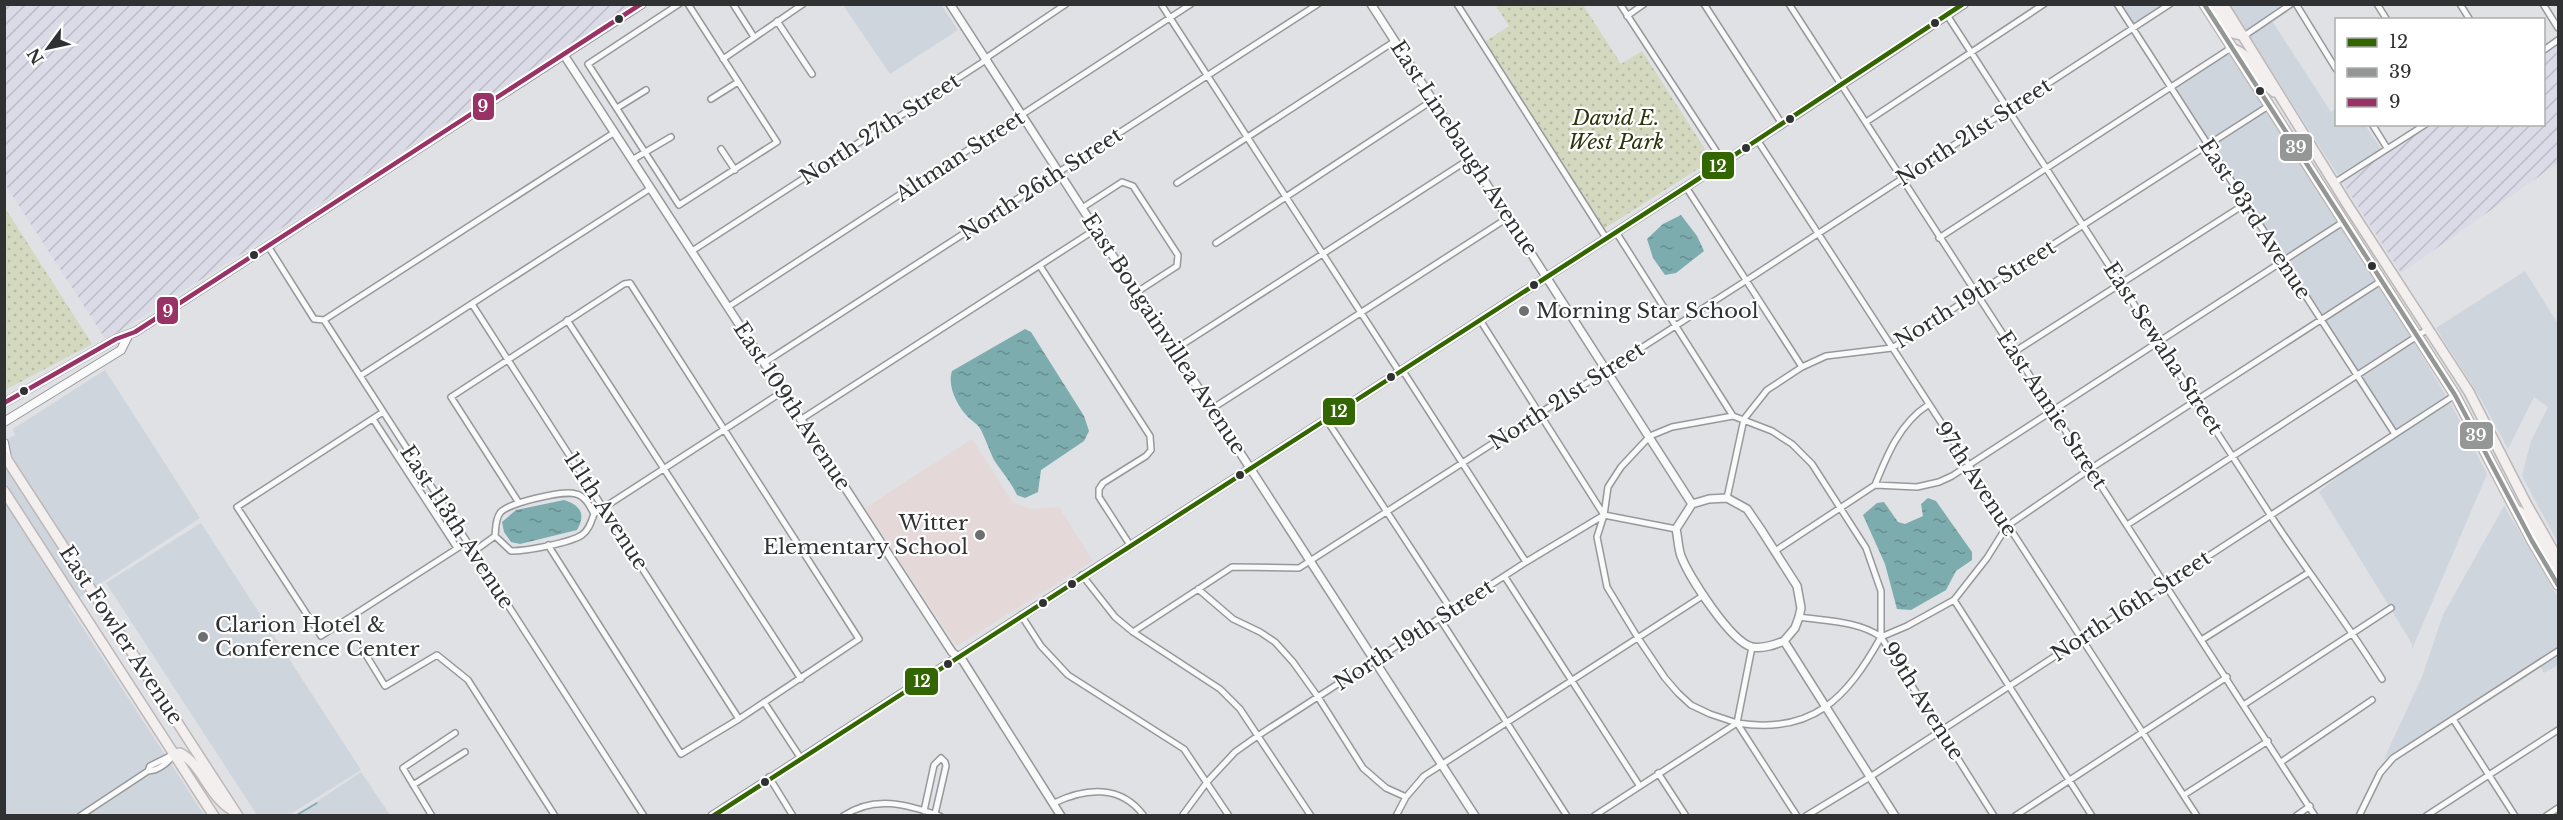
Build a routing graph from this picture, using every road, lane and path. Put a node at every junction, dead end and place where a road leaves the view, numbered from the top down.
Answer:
1 (642, 4) edge
2 (679, 4) edge
3 (688, 4) edge
4 (732, 4) edge
5 (803, 4) edge
6 (950, 4) edge
7 (1066, 4) edge
8 (1161, 4) edge
9 (1191, 4) edge
10 (1318, 4) edge
11 (1371, 4) edge
12 (1457, 4) edge
13 (1620, 4) edge
14 (1644, 4) edge
15 (1704, 4) edge
16 (1789, 4) edge
17 (1964, 4) edge
18 (2044, 4) edge
19 (2117, 4) edge
20 (2170, 4) edge
21 (2204, 4) edge
22 (2212, 4) edge
23 (2223, 4) edge
24 (2293, 4) edge
25 (2377, 4) edge
26 (2460, 4) edge
27 (2543, 4) edge
28 (1947, 15) junction
29 (1627, 16) junction
30 (1170, 18) junction
31 (2386, 18) edge
32 (2469, 18) edge
33 (777, 21) junction
34 (2559, 28) edge
35 (2132, 29) junction
36 (2244, 36) junction
37 (754, 37) junction
38 (2559, 40) edge
39 (1395, 41) junction
40 (2231, 48) junction
41 (2545, 49) edge
42 (1971, 52) junction
43 (564, 55) junction
44 (723, 59) junction
45 (986, 60) junction
46 (2335, 66) edge
47 (812, 74) dead end
48 (1208, 76) junction
49 (738, 82) junction
50 (1841, 85) junction
51 (2170, 87) junction
52 (646, 90) dead end
53 (2279, 94) junction
54 (711, 99) dead end
55 (1433, 100) junction
56 (2270, 105) junction
57 (617, 108) junction
58 (2008, 110) junction
59 (1022, 115) junction
60 (1866, 122) junction
61 (1782, 124) junction
62 (2373, 126) edge
63 (2423, 126) edge
64 (615, 132) junction
65 (1247, 136) junction
66 (670, 137) dead end
67 (1758, 141) junction
68 (2207, 145) junction
69 (2387, 148) junction
70 (721, 149) dead end
71 (645, 151) junction
72 (1471, 159) junction
73 (632, 160) junction
74 (1724, 163) junction
75 (2046, 168) junction
76 (735, 170) junction
77 (1059, 172) junction
78 (1902, 178) junction
79 (1177, 183) dead end
80 (2334, 183) junction
81 (1686, 187) junction
82 (651, 188) junction
83 (1286, 196) junction
84 (2245, 204) junction
85 (1082, 208) junction
86 (1509, 217) junction
87 (2343, 222) junction
88 (2083, 226) junction
89 (1096, 229) junction
90 (1616, 232) junction
91 (1818, 233) junction
92 (1606, 238) junction
93 (1939, 238) junction
94 (1216, 243) dead end
95 (267, 246) junction
96 (692, 251) junction
97 (1323, 253) junction
98 (2282, 261) junction
99 (1040, 266) junction
100 (2389, 268) junction
101 (1547, 276) junction
102 (1747, 280) junction
103 (2381, 280) junction
104 (2121, 284) junction
105 (1137, 292) junction
106 (1977, 295) junction
107 (472, 304) junction
108 (728, 307) junction
109 (1361, 312) junction
110 (2320, 319) junction
111 (324, 320) junction
112 (567, 320) junction
113 (1480, 320) junction
114 (1676, 326) junction
115 (2428, 329) junction
116 (128, 336) junction
117 (2417, 336) junction
118 (2158, 342) junction
119 (1892, 348) junction
120 (1174, 350) junction
121 (2014, 352) junction
122 (508, 360) junction
123 (764, 363) junction
124 (1802, 367) junction
125 (1607, 370) junction
126 (1402, 372) junction
127 (360, 376) junction
128 (2357, 376) junction
129 (782, 393) junction
130 (2455, 395) junction
131 (2196, 400) junction
132 (5, 402) edge
133 (1928, 405) junction
134 (1213, 408) junction
135 (2462, 408) junction
136 (2052, 411) junction
137 (383, 412) junction
138 (1540, 414) junction
139 (1733, 416) junction
140 (373, 419) junction
141 (1326, 419) junction
142 (1744, 419) junction
143 (800, 421) junction
144 (4, 422) edge
145 (725, 430) junction
146 (2395, 434) junction
147 (1650, 436) junction
148 (4, 443) edge
149 (2499, 448) junction
150 (6, 457) edge
151 (2234, 457) junction
152 (1463, 463) junction
153 (1968, 466) junction
154 (1251, 467) junction
155 (665, 469) junction
156 (2090, 470) junction
157 (1875, 485) junction
158 (4, 491) edge
159 (1727, 498) junction
160 (519, 503) junction
161 (1692, 504) junction
162 (1842, 507) junction
163 (603, 508) junction
164 (1386, 511) junction
165 (2516, 511) junction
166 (594, 514) junction
167 (1604, 515) junction
168 (2271, 516) junction
169 (2127, 525) junction
170 (2007, 526) junction
171 (1676, 528) junction
172 (495, 536) junction
173 (467, 542) junction
174 (548, 545) junction
175 (1130, 545) junction
176 (457, 548) junction
177 (1775, 551) junction
178 (473, 552) junction
179 (2559, 559) edge
180 (1310, 561) junction
181 (1526, 562) junction
182 (2559, 571) edge
183 (2308, 573) junction
184 (1082, 575) junction
185 (1505, 578) junction
186 (2165, 584) junction
187 (2559, 585) edge
188 (1198, 589) junction
189 (1704, 595) junction
190 (1954, 600) junction
191 (2391, 608) dead end
192 (1452, 611) junction
193 (1021, 615) junction
194 (1799, 617) junction
195 (1440, 619) junction
196 (1133, 632) junction
197 (2354, 633) junction
198 (1881, 637) junction
199 (1638, 638) junction
200 (2080, 638) junction
201 (2203, 639) junction
202 (1784, 641) junction
203 (1752, 647) junction
204 (363, 650) dead end
205 (2559, 651) edge
206 (957, 657) junction
207 (1375, 661) junction
208 (2227, 677) junction
209 (801, 679) junction
210 (2382, 679) dead end
211 (1572, 681) junction
212 (2009, 684) junction
213 (1317, 697) junction
214 (2372, 700) dead end
215 (764, 702) junction
216 (2245, 704) junction
217 (1826, 708) junction
218 (740, 719) junction
219 (2453, 719) junction
220 (1506, 723) junction
221 (1737, 723) junction
222 (1940, 730) junction
223 (2559, 730) edge
224 (455, 733) dead end
225 (2142, 733) junction
226 (1259, 735) junction
227 (2268, 741) junction
228 (465, 752) dead end
229 (174, 754) junction
230 (800, 757) junction
231 (2282, 762) junction
232 (1442, 765) junction
233 (1658, 773) junction
234 (2489, 775) junction
235 (769, 777) junction
236 (1870, 777) junction
237 (2070, 781) junction
238 (1207, 782) junction
239 (413, 785) junction
240 (1639, 785) junction
241 (2184, 795) junction
242 (1406, 796) junction
243 (1054, 803) junction
244 (2310, 806) junction
245 (2559, 808) edge
246 (924, 811) junction
247 (237, 814) edge
248 (938, 815) edge
249 (80, 816) edge
250 (214, 816) edge
251 (432, 816) edge
252 (555, 816) edge
253 (644, 816) edge
254 (712, 816) edge
255 (793, 816) edge
256 (843, 816) edge
257 (1061, 816) edge
258 (1144, 816) edge
259 (1182, 816) edge
260 (1229, 816) edge
261 (1311, 816) edge
262 (1396, 816) edge
263 (1475, 816) edge
264 (1567, 816) edge
265 (1594, 816) edge
266 (1686, 816) edge
267 (1797, 816) edge
268 (1806, 816) edge
269 (1895, 816) edge
270 (1994, 816) edge
271 (2015, 816) edge
272 (2092, 816) edge
273 (2197, 816) edge
274 (2296, 816) edge
275 (2315, 816) edge
276 (2360, 816) edge
277 (2426, 816) edge
278 (2515, 816) edge
279 (2546, 816) edge

1 - 43 main road
2 - 57 street
3 - 44 street
4 - 37 street
5 - 33 street
6 - 45 street, East Bougainvillea Avenue
7 - 45 street, North 27th Street
8 - 30 street
9 - 30 street, Altman Street
10 - 48 street, North 26th Street
11 - 39 street, East Linebaugh Avenue
12 - 92 street
13 - 29 street
14 - 29 street
15 - 61 street
16 - 50 street, East Annie Street
17 - 28 street
18 - 42 street
19 - 35 street, East 93rd Avenue
20 - 35 street, North 21st Street
21 - 40 main road
22 - 36 main road
23 - 36 main road
24 - 36 street
24 - 46 street
25 - 31 street
26 - 32 street
27 - 34 street
28 - 42 street, East Sewaha Street
28 - 50 street
29 - 74 street
30 - 48 street
30 - 59 street, Altman Street
33 - 37 street
33 - 47 street
35 - 51 street, East 93rd Avenue
35 - 58 street, North 21st Street
36 - 53 main road
37 - 44 street
38 - 41 street
39 - 55 street, East Linebaugh Avenue
39 - 65 street
40 - 51 street
40 - 53 main road
40 - 56 main road
42 - 58 street, East Sewaha Street
42 - 60 street
43 - 64 street, East 109th Avenue
43 - 95 main road
44 - 49 street
45 - 59 street, East Bougainvillea Avenue
45 - 96 street, North 27th Street
48 - 65 street
48 - 77 street, North 26th Street
49 - 54 street
49 - 76 street
50 - 60 street, East Annie Street
50 - 61 street
51 - 68 street, East 93rd Avenue
51 - 75 street
52 - 57 street
53 - 80 main road
55 - 72 street, East Linebaugh Avenue
55 - 83 street
56 - 68 street, North 19th Street
56 - 87 main road
57 - 71 street
58 - 75 street, East Sewaha Street
58 - 78 street, North 21st Street
59 - 77 street, East Bougainvillea Avenue
59 - 108 street, Altman Street
60 - 78 street, East Annie Street
61 - 67 street
62 - 69 street
63 - 69 street
64 - 73 street, East 109th Avenue
64 - 111 street
65 - 79 street
65 - 83 street
66 - 71 street
67 - 74 street
67 - 91 street, 97th Avenue
68 - 84 street, East 93rd Avenue
68 - 88 street, North 19th Street
69 - 80 street
70 - 76 street
71 - 73 street
71 - 76 street
72 - 86 street, East Linebaugh Avenue
72 - 97 street
73 - 82 street, East 109th Avenue
74 - 81 street
75 - 88 street, East Sewaha Street
75 - 93 street
77 - 85 street, East Bougainvillea Avenue
77 - 123 street, North 26th Street
78 - 91 street, North 21st Street
78 - 93 street, East Annie Street
80 - 100 main road
81 - 90 street
81 - 102 street
82 - 96 street, East 109th Avenue
82 - 107 street
83 - 94 street
83 - 97 street
84 - 98 street, East 93rd Avenue
84 - 104 street
85 - 89 street, East Bougainvillea Avenue
85 - 105 street
86 - 101 street, East Linebaugh Avenue
86 - 109 street
87 - 98 street
87 - 100 main road
87 - 103 main road
88 - 104 street, East Sewaha Street
88 - 106 street, North 19th Street
89 - 99 street
89 - 105 street, East Bougainvillea Avenue
90 - 92 street
90 - 114 street
91 - 102 street, North 21st Street
91 - 119 street, 97th Avenue
92 - 101 street
93 - 106 street, East Annie Street
95 - 111 street, East 113th Avenue
95 - 116 main road
96 - 108 street, East 109th Avenue
97 - 109 street
97 - 120 street
98 - 110 street, East 93rd Avenue
98 - 118 street
99 - 143 street
99 - 175 street
100 - 115 main road
101 - 113 street
101 - 125 street, East Linebaugh Avenue
102 - 114 street, North 21st Street
102 - 124 street
103 - 110 street
103 - 117 main road
104 - 118 street, East Sewaha Street
104 - 121 street
105 - 120 street, East Bougainvillea Avenue
106 - 119 street, North 19th Street
106 - 121 street, East Annie Street
107 - 122 street, 111th Avenue
107 - 127 street
108 - 123 street, East 109th Avenue
109 - 126 street
109 - 134 street
110 - 128 street, East 93rd Avenue
110 - 131 street
111 - 127 street, East 113th Avenue
112 - 122 street
112 - 145 street
112 - 155 street
113 - 126 street
113 - 138 street
114 - 125 street, North 21st Street
114 - 139 street
115 - 117 street
115 - 149 main road
116 - 132 main road
116 - 144 main road
117 - 128 street
117 - 130 main road
118 - 131 street, East Sewaha Street
118 - 136 street
119 - 124 street, North 19th Street
119 - 133 street, 97th Avenue
120 - 134 street, East Bougainvillea Avenue
121 - 136 street, East Annie Street
122 - 160 street
122 - 163 street, 111th Avenue
123 - 129 street, East 109th Avenue
124 - 142 street, North 19th Street
125 - 138 street, North 21st Street
125 - 147 street, East Linebaugh Avenue
126 - 141 street
126 - 152 street
127 - 137 street, East 113th Avenue
128 - 146 street, East 93rd Avenue
128 - 151 street
129 - 143 street, East 109th Avenue
129 - 145 street
130 - 135 main road
130 - 146 street, North 16th Street
131 - 151 street, East Sewaha Street
131 - 156 street
133 - 153 street, 97th Avenue
133 - 157 street
134 - 154 street, East Bougainvillea Avenue
135 - 149 main road
135 - 165 main road
136 - 153 street
136 - 156 street, East Annie Street
137 - 140 street
137 - 173 street, East 113th Avenue
138 - 152 street, North 21st Street
138 - 167 street
139 - 142 street, 99th Avenue
139 - 147 street
140 - 176 street
140 - 176 street
141 - 154 street
141 - 164 street
142 - 159 street, North 19th Street
142 - 162 street, 99th Avenue
143 - 206 street, East 109th Avenue
145 - 155 street
145 - 209 street
146 - 168 street, North 16th Street
147 - 161 street, East Linebaugh Avenue
147 - 167 street
148 - 150 main road
149 - 179 main road
150 - 247 main road, East Fowler Avenue
151 - 168 street, East Sewaha Street
151 - 169 street
152 - 164 street, North 21st Street
152 - 181 street
153 - 157 street
153 - 170 street, 97th Avenue
154 - 175 street
154 - 180 street, East Bougainvillea Avenue
155 - 163 street
155 - 209 street
156 - 169 street, East Annie Street
156 - 170 street
157 - 162 street
158 - 229 main road, East Fowler Avenue
159 - 161 street
159 - 177 street
160 - 166 street
160 - 172 street
161 - 171 street
162 - 177 street
162 - 198 street, 99th Avenue
163 - 166 street
163 - 218 street, 111th Avenue
164 - 180 street, North 21st Street
164 - 192 street
165 - 182 main road
165 - 187 main road
166 - 174 street
167 - 171 street
167 - 181 street, North 19th Street
167 - 199 street
168 - 183 street, East Sewaha Street
168 - 186 street, North 16th Street
169 - 186 street, East Annie Street
170 - 190 street
170 - 200 street, 97th Avenue
171 - 189 street
172 - 174 street
172 - 178 street
173 - 176 street
173 - 178 street, East 113th Avenue
174 - 218 street
175 - 184 street
177 - 194 street
178 - 253 street, East 113th Avenue
180 - 188 street, North 21st Street
180 - 207 street, East Bougainvillea Avenue
181 - 185 street, North 19th Street
183 - 197 street, East Sewaha Street
183 - 201 street
184 - 193 street
184 - 196 street
185 - 192 street, North 19th Street
185 - 211 street
186 - 200 street, North 16th Street
186 - 201 street, East Annie Street
188 - 196 street, North 21st Street
188 - 213 street
189 - 199 street
189 - 203 street
190 - 198 street
190 - 212 street
191 - 197 street
192 - 195 street, North 19th Street
193 - 206 street
193 - 238 street
194 - 198 street
194 - 202 street
195 - 207 street, North 19th Street
195 - 220 street
196 - 226 street
197 - 210 street, East Sewaha Street
197 - 216 street
198 - 217 street
198 - 222 street, 99th Avenue
199 - 211 street
199 - 221 street
200 - 212 street, North 16th Street
200 - 225 street, 97th Avenue
201 - 208 street, East Annie Street
202 - 203 street
202 - 217 street
203 - 221 street
204 - 252 street
205 - 219 street
206 - 230 street
206 - 243 street, East 109th Avenue
207 - 213 street, North 19th Street
207 - 232 street, East Bougainvillea Avenue
208 - 216 street, East Annie Street
208 - 225 street
209 - 215 street
211 - 220 street
211 - 240 street
212 - 222 street, North 16th Street
212 - 237 street
213 - 226 street, North 19th Street
213 - 242 street
214 - 231 street
215 - 218 street
215 - 230 street
216 - 227 street, East Annie Street
217 - 221 street
217 - 236 street
219 - 234 street
219 - 276 street
220 - 232 street
220 - 264 street
221 - 233 street
221 - 267 street
222 - 236 street, North 16th Street
222 - 270 street, 99th Avenue
223 - 234 street
224 - 239 street
225 - 237 street
225 - 241 street, 97th Avenue
226 - 238 street, North 19th Street
226 - 261 street
227 - 231 street, East Annie Street
227 - 241 street
228 - 239 street
229 - 247 main road
229 - 249 street
229 - 250 main road, East Fowler Avenue
230 - 235 street
231 - 244 street, East Annie Street
232 - 242 street
232 - 263 street, East Bougainvillea Avenue
233 - 240 street
233 - 266 street
234 - 277 street
234 - 278 street
235 - 254 street
235 - 255 street
236 - 268 street, North 16th Street
236 - 269 street
237 - 271 street
237 - 272 street
238 - 259 street, North 19th Street
238 - 260 street
239 - 251 street
240 - 265 street
241 - 273 street, 97th Avenue
242 - 262 street
243 - 257 street, East 109th Avenue
243 - 258 street
244 - 274 street
244 - 275 street, East Annie Street
245 - 279 street
246 - 248 street
246 - 248 street
246 - 256 street

